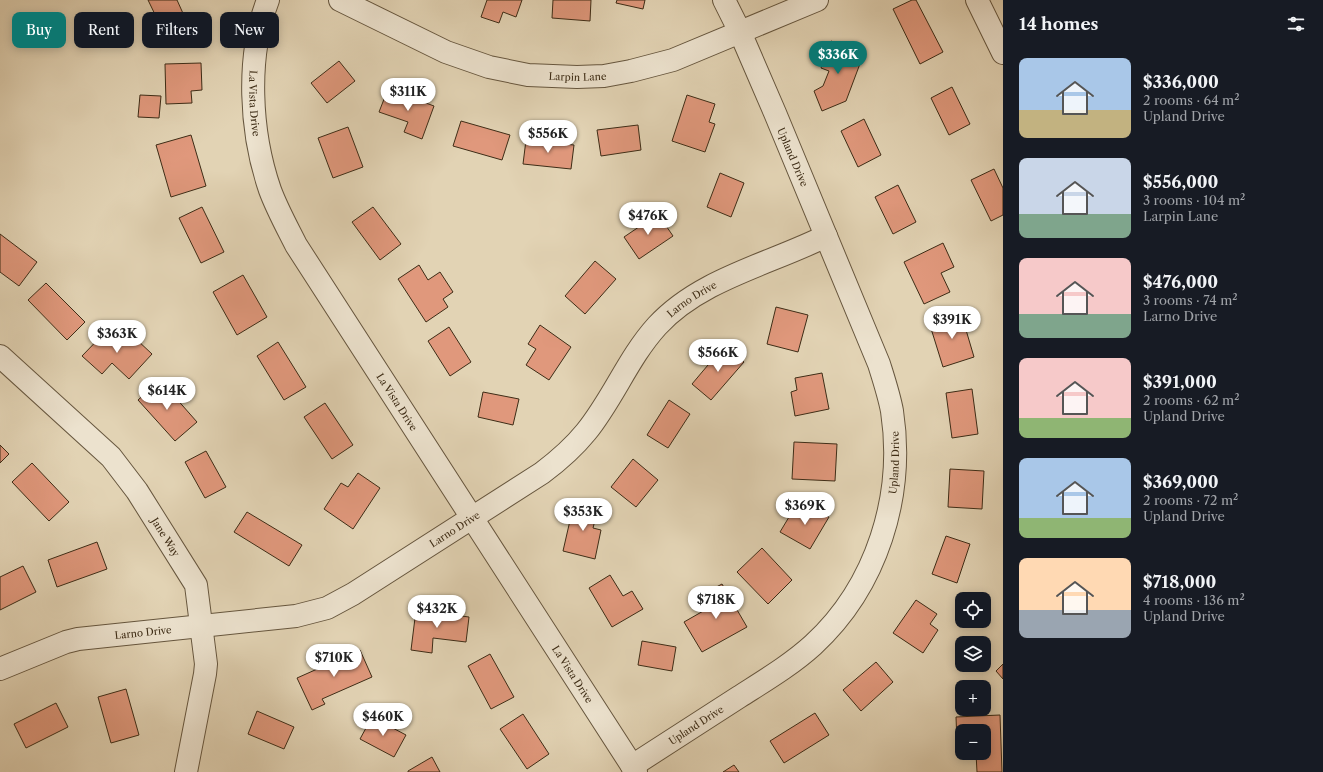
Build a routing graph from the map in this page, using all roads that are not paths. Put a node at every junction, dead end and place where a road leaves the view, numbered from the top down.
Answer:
1 (268, 0) edge
2 (340, 0) edge
3 (724, 0) edge
4 (817, 0) edge
5 (977, 0) edge
6 (740, 32) junction
7 (1003, 53) edge
8 (826, 236) junction
9 (0, 356) edge
10 (472, 518) junction
11 (201, 626) junction
12 (0, 670) edge
13 (634, 769) edge
14 (186, 772) edge

1 - 10 street, La Vista Drive
2 - 6 street, Larpin Lane
3 - 6 street, Upland Drive
4 - 6 street, Larpin Lane
5 - 7 street
6 - 8 street, Upland Drive
8 - 10 street, Larno Drive
8 - 13 street, Upland Drive
9 - 11 street, Jane Way
10 - 11 street, Larno Drive
10 - 13 street, La Vista Drive
11 - 12 street, Larno Drive
11 - 14 street, Jane Way

